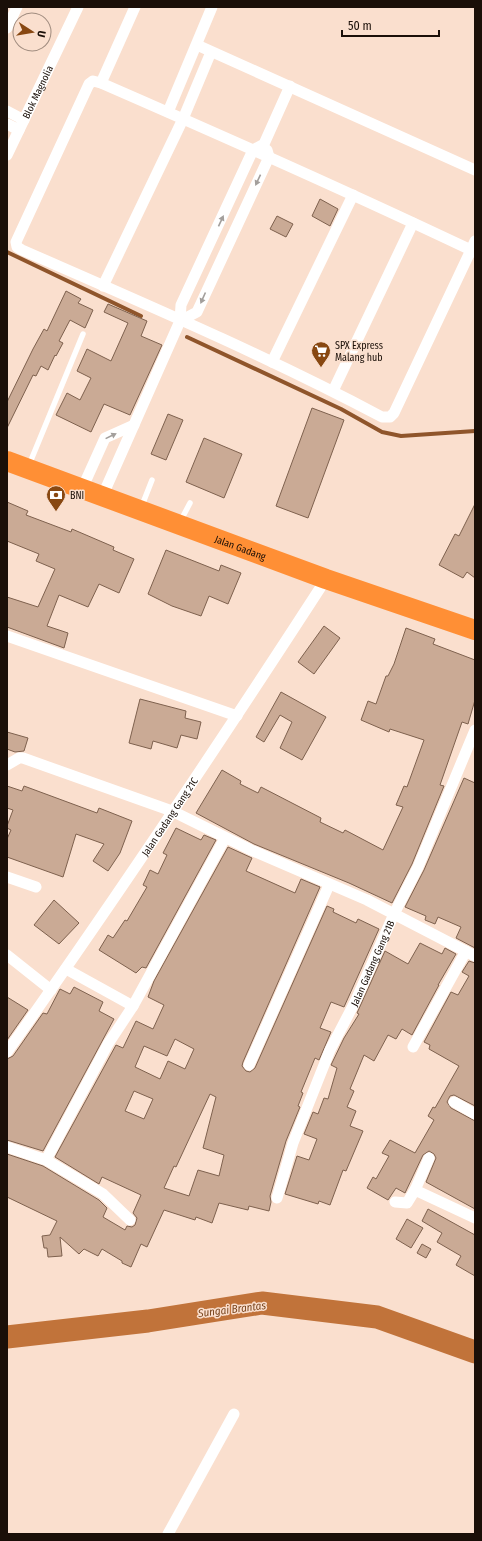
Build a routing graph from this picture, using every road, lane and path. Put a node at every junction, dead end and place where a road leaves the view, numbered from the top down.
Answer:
1 (17, 7) edge
2 (78, 7) edge
3 (135, 7) edge
4 (212, 7) edge
5 (7, 28) edge
6 (197, 45) junction
7 (211, 52) junction
8 (102, 83) junction
9 (290, 86) junction
10 (7, 111) edge
11 (168, 112) junction
12 (183, 119) junction
13 (24, 120) junction
14 (7, 124) edge
15 (19, 130) junction
16 (264, 144) junction
17 (253, 150) junction
18 (7, 155) edge
19 (269, 157) junction
20 (475, 170) edge
21 (352, 195) junction
22 (413, 223) junction
23 (212, 240) junction
24 (226, 247) junction
25 (474, 248) edge
26 (103, 286) junction
27 (180, 321) junction
28 (83, 334) dead end
29 (272, 362) junction
30 (333, 391) junction
31 (134, 425) junction
32 (7, 461) edge
33 (28, 469) junction
34 (152, 480) dead end
35 (82, 489) junction
36 (102, 497) junction
37 (190, 502) dead end
38 (140, 510) junction
39 (179, 524) junction
40 (326, 579) junction
41 (475, 630) edge
42 (7, 636) edge
43 (237, 716) junction
44 (475, 730) edge
45 (7, 765) edge
46 (172, 811) junction
47 (225, 838) junction
48 (7, 877) edge
49 (329, 885) junction
50 (36, 887) dead end
51 (394, 914) junction
52 (471, 954) edge
53 (7, 956) edge
54 (66, 970) junction
55 (51, 990) junction
56 (133, 1006) junction
57 (413, 1047) dead end
58 (7, 1052) edge
59 (249, 1065) dead end
60 (454, 1102) dead end
61 (475, 1114) edge
62 (7, 1147) edge
63 (429, 1158) dead end
64 (46, 1160) junction
65 (415, 1190) junction
66 (277, 1198) dead end
67 (395, 1202) dead end
68 (475, 1218) edge
69 (130, 1220) dead end
70 (234, 1414) dead end
71 (168, 1534) edge

1 - 5 street
2 - 13 street, Blok Magnolia
3 - 8 street
4 - 6 street
6 - 7 street
6 - 11 street
7 - 9 street
7 - 12 street
8 - 11 street
8 - 26 street
9 - 16 street
9 - 20 street
10 - 13 street
11 - 12 street
12 - 17 street
12 - 26 street
13 - 15 street, Blok Magnolia
14 - 15 street
15 - 18 street, Blok Magnolia
16 - 17 street
16 - 19 street
17 - 19 street
23 -> 17 street
19 - 21 street
19 -> 24 street
21 - 22 street
21 - 29 street
22 - 25 street
22 - 30 street
23 - 24 street
23 - 27 street
24 -> 27 street
25 - 30 street
26 - 27 street
27 - 29 street
27 - 31 street
28 - 33 lane
29 - 30 street
35 -> 31 street
31 - 36 street
32 - 33 highway, Jalan Gadang
33 - 35 highway, Jalan Gadang
34 - 38 lane
35 - 36 highway, Jalan Gadang
36 - 38 highway, Jalan Gadang
37 - 39 lane
38 - 39 highway, Jalan Gadang
39 - 40 highway, Jalan Gadang
40 - 41 highway, Jalan Gadang
40 - 43 street, Jalan Gadang Gang 21C
42 - 43 street
43 - 46 street, Jalan Gadang Gang 21C
44 - 51 street, Jalan Gadang Gang 21B
45 - 46 street
46 - 47 street
46 - 54 street, Jalan Gadang Gang 21C
47 - 49 street
47 - 56 street
48 - 50 street
49 - 51 street
49 - 59 street
51 - 52 street
51 - 66 street, Jalan Gadang Gang 21B
52 - 57 street
53 - 55 street
54 - 55 street, Jalan Gadang Gang 21C
54 - 56 street
55 - 58 street, Jalan Gadang Gang 21C
56 - 64 street
60 - 61 street
62 - 64 street
63 - 65 street
64 - 69 street
65 - 67 street
65 - 68 street
70 - 71 street

